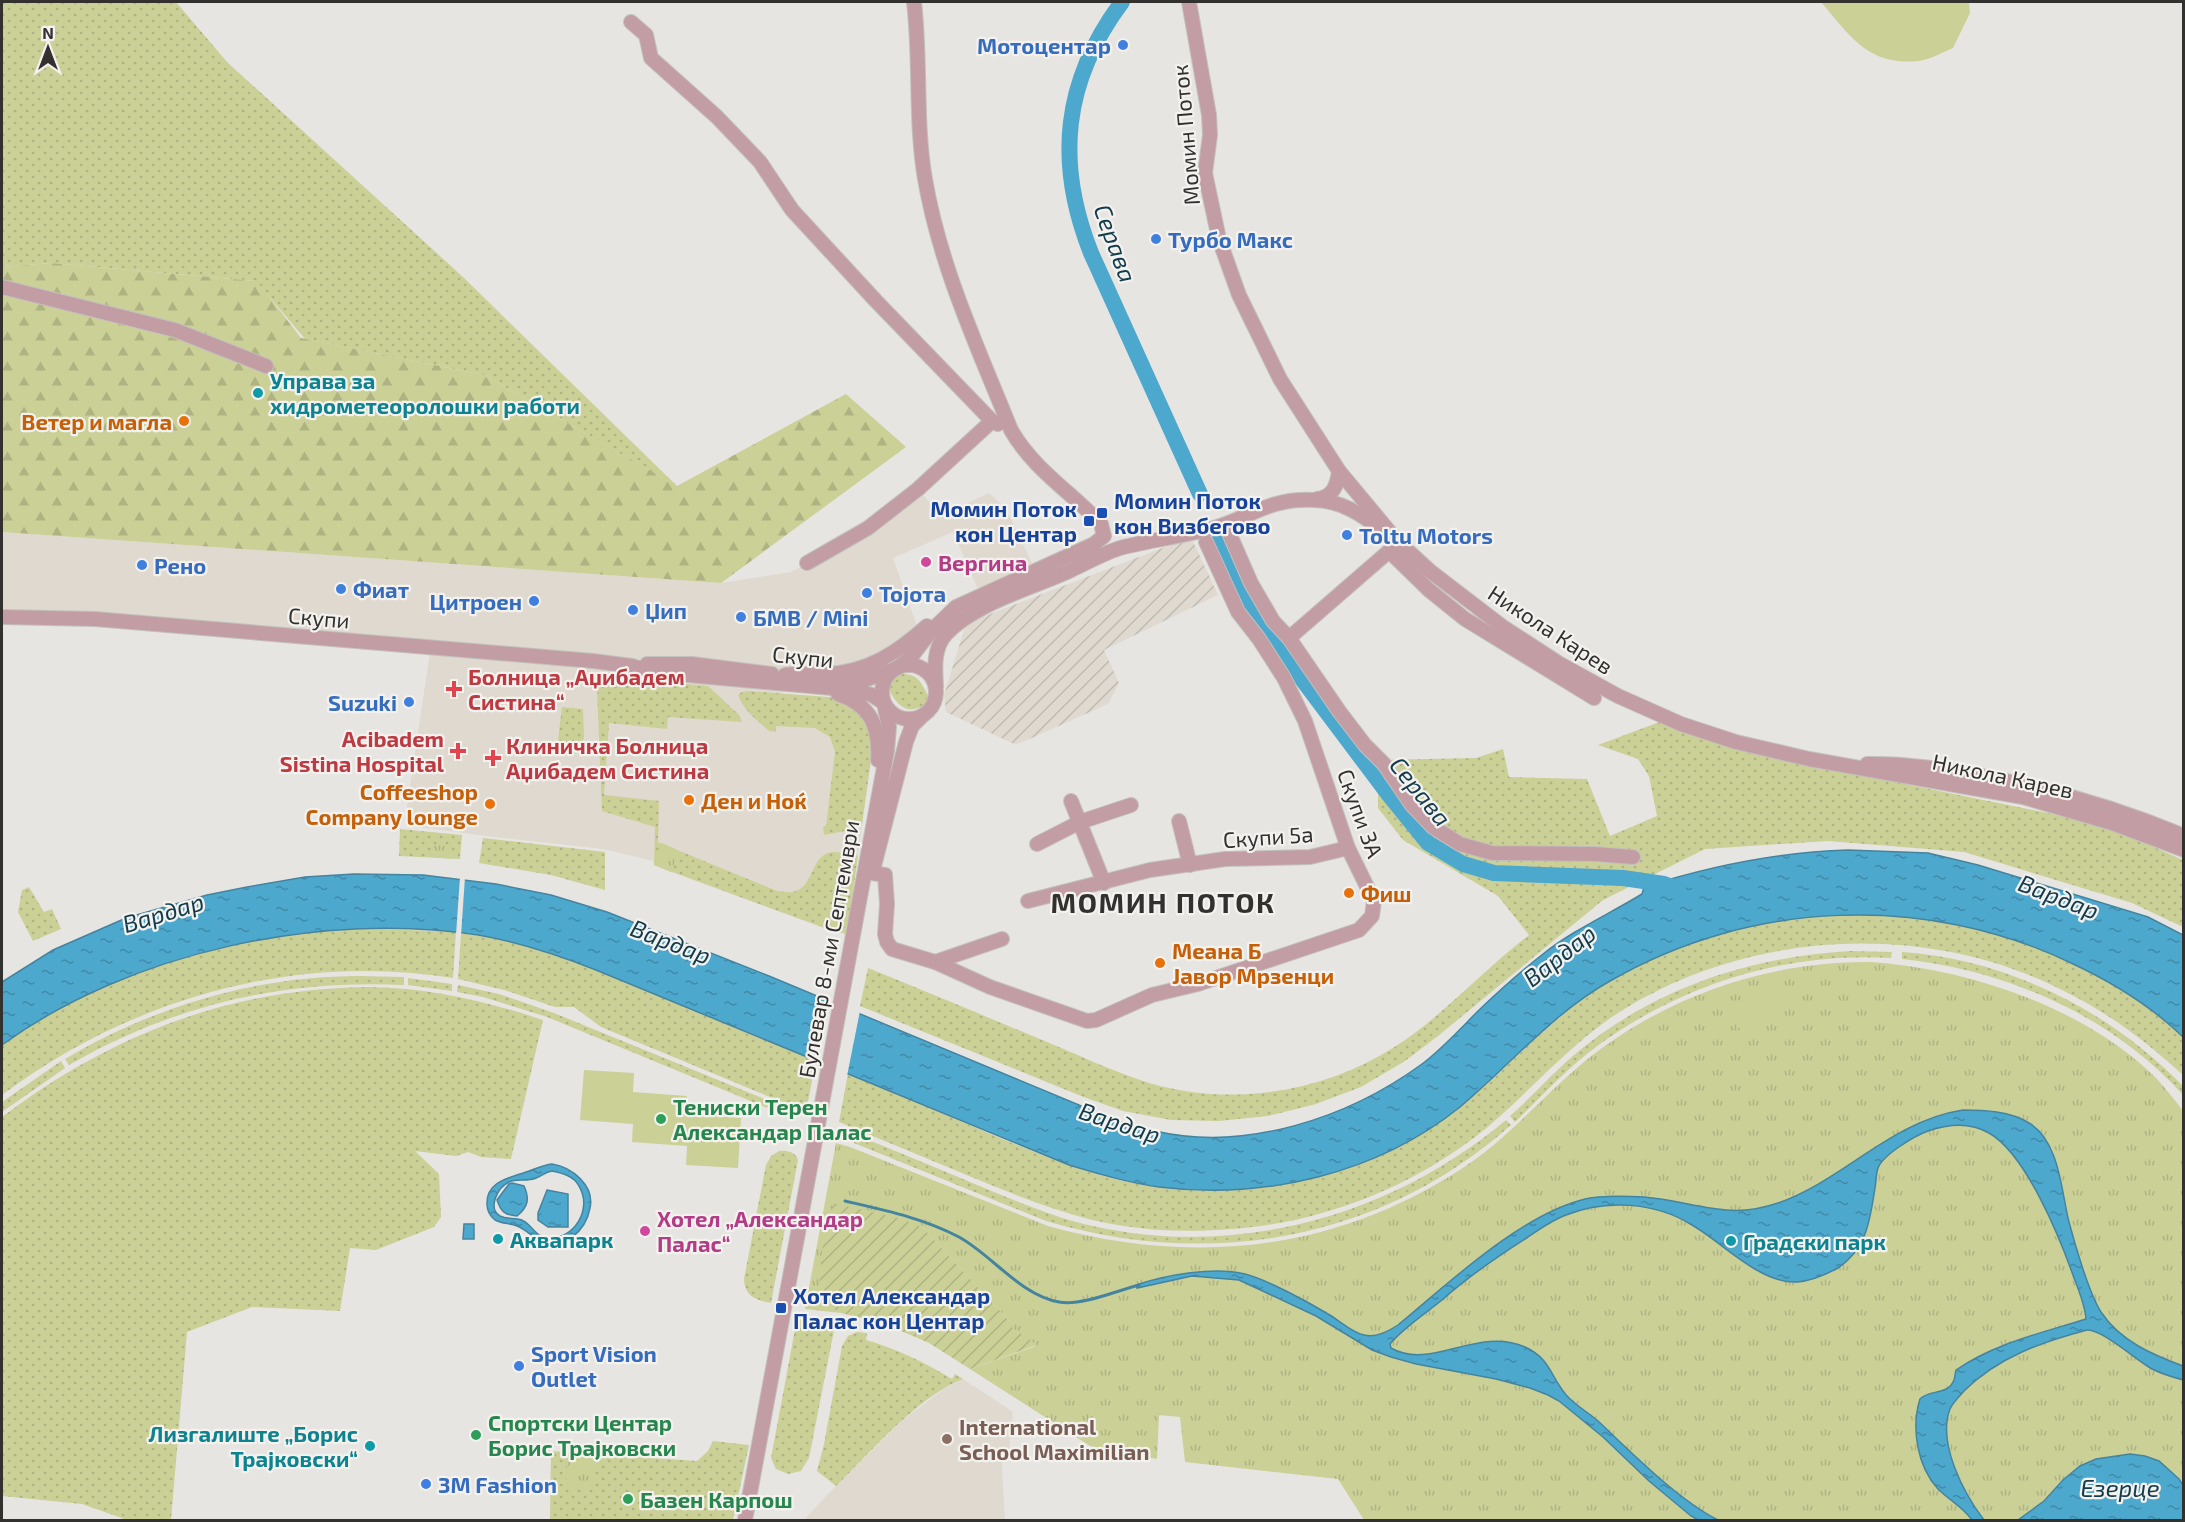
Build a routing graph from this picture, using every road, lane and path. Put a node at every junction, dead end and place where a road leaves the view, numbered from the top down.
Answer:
1 (914, 2) edge
2 (1190, 2) edge
3 (631, 22) dead end
4 (2, 287) edge
5 (266, 366) dead end
6 (992, 421) junction
7 (1011, 430) junction
8 (1325, 450) joint
9 (1339, 471) junction
10 (1314, 500) junction
11 (1230, 528) junction
12 (1206, 542) dead end
13 (1394, 547) junction
14 (807, 563) dead end
15 (957, 607) junction
16 (2, 617) edge
17 (1289, 638) junction
18 (632, 666) junction
19 (897, 668) junction
20 (784, 675) junction
21 (810, 686) junction
22 (936, 686) junction
23 (1594, 698) dead end
24 (884, 704) junction
25 (921, 716) junction
26 (1809, 759) junction
27 (878, 793) junction
28 (1071, 801) dead end
29 (1131, 805) dead end
30 (1179, 821) dead end
31 (1080, 822) junction
32 (2184, 836) edge
33 (1037, 844) dead end
34 (1348, 848) junction
35 (2184, 850) edge
36 (1633, 857) dead end
37 (1190, 865) junction
38 (872, 873) junction
39 (1104, 883) junction
40 (1028, 901) dead end
41 (1002, 939) dead end
42 (855, 943) junction
43 (935, 962) junction
44 (784, 1333) junction
45 (745, 1521) edge
46 (754, 1521) edge

1 - 7 street
2 - 8 street, Момин Поток
3 - 6 street
4 - 5 street
6 - 7 street
6 - 14 street
7 - 15 street
8 - 9 street, Никола Карев
9 - 10 street
9 - 13 street, Никола Карев
10 - 11 street
10 - 13 street
11 - 17 street
11 - 22 street
12 - 34 street, Скупи 3А
13 - 17 street
13 - 23 street
13 - 26 street, Никола Карев
15 - 19 street
15 - 20 street
16 - 18 street, Скупи
17 - 36 street
18 - 20 street, Скупи
18 - 21 street, Скупи
19 - 20 street, Скупи
19 - 22 street
19 - 24 street
21 - 24 street, Скупи
21 - 27 street
22 - 25 street
24 - 25 street
24 - 27 street, Булевар 8-ми Септември
25 - 38 street, Булевар 8-ми Септември
26 - 32 street, Никола Карев
26 - 35 street, Никола Карев
27 - 42 street, Булевар 8-ми Септември
28 - 31 street
29 - 31 street
30 - 37 street
31 - 33 street
31 - 39 street
34 - 37 street, Скупи 5а
34 - 43 street, Скупи 3А
37 - 39 street, Скупи 5а
38 - 42 street, Булевар 8-ми Септември
38 - 43 street, Скупи 3А
39 - 40 street, Скупи 5а
41 - 43 street
42 - 44 street, Булевар 8-ми Септември
44 - 45 street, Булевар 8-ми Септември
44 - 46 street, Булевар 8-ми Септември

